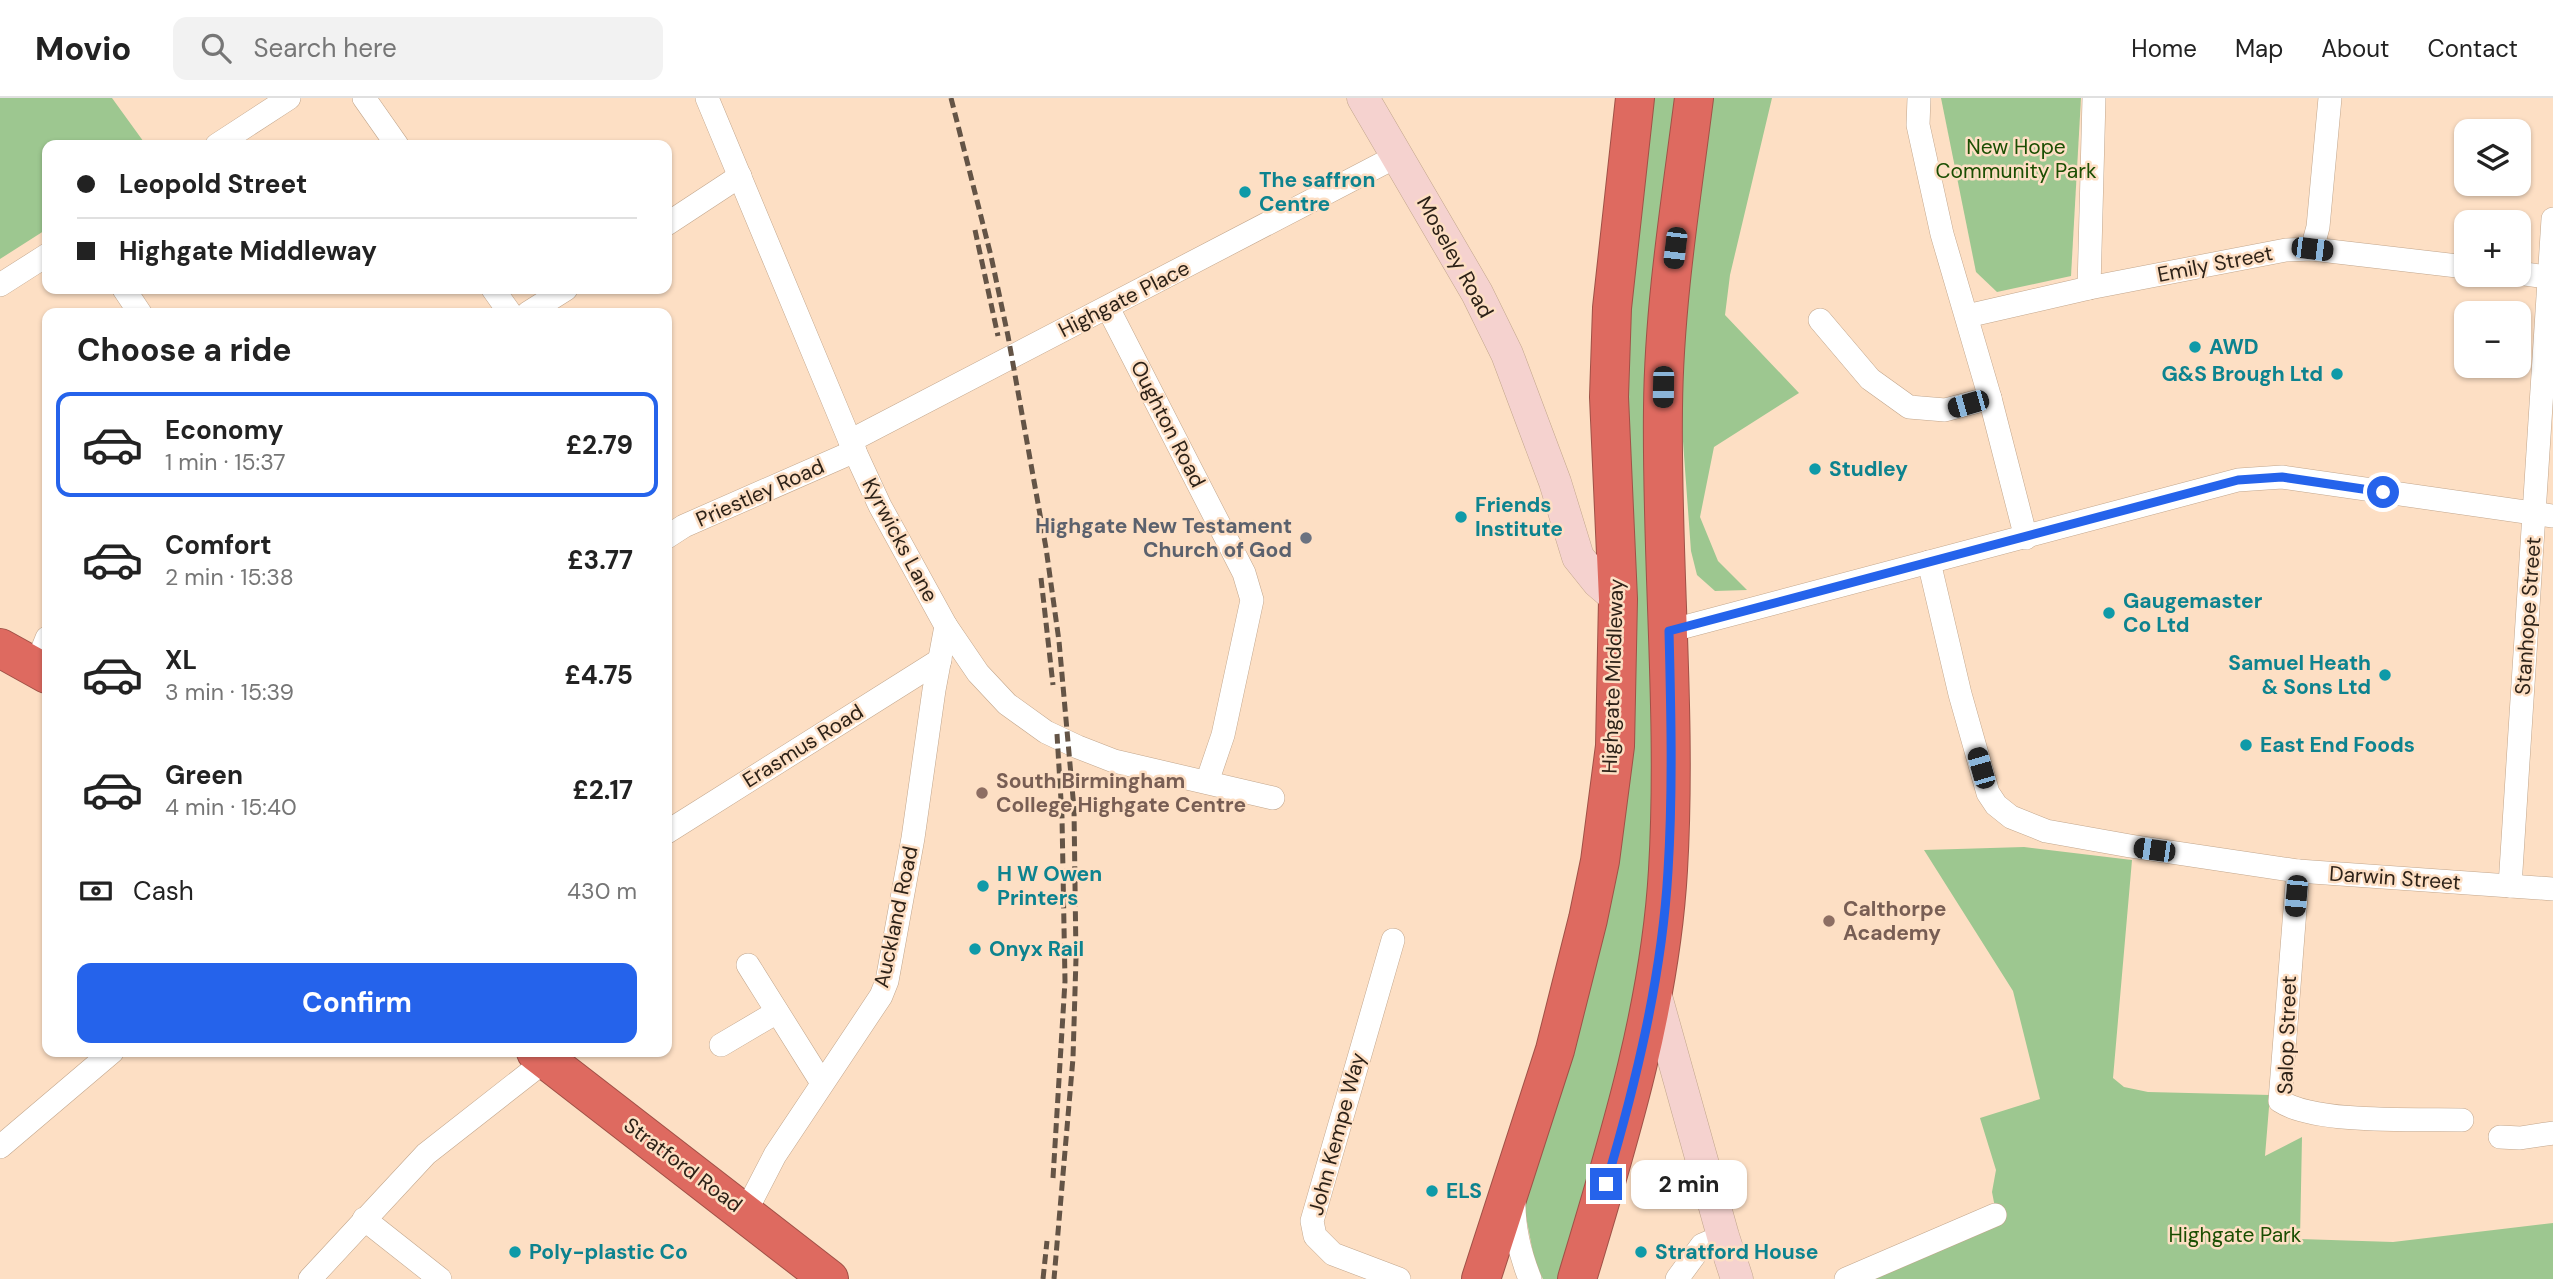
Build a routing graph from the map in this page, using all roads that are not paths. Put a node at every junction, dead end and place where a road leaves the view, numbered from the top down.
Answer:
1 (289, 98) edge
2 (364, 98) edge
3 (707, 98) edge
4 (1363, 98) edge
5 (1635, 98) edge
6 (1694, 98) edge
7 (1919, 98) edge
8 (2094, 98) edge
9 (2330, 98) edge
10 (227, 140) edge
11 (393, 140) edge
12 (1397, 156) junction
13 (740, 176) junction
14 (2553, 219) edge
15 (672, 221) edge
16 (2312, 249) junction
17 (42, 258) edge
18 (2454, 266) edge
19 (2531, 275) edge
20 (2551, 277) edge
21 (0, 285) edge
22 (2089, 288) junction
23 (558, 294) edge
24 (536, 308) edge
25 (1108, 308) junction
26 (1967, 316) junction
27 (1820, 320) dead end
28 (1990, 398) junction
29 (852, 446) junction
30 (2544, 515) edge
31 (672, 534) edge
32 (2026, 538) junction
33 (1929, 562) junction
34 (1618, 599) junction
35 (947, 626) junction
36 (1669, 631) junction
37 (0, 648) edge
38 (42, 660) edge
39 (940, 660) junction
40 (1207, 782) junction
41 (1273, 798) dead end
42 (672, 829) edge
43 (2298, 871) junction
44 (2510, 886) junction
45 (2553, 889) edge
46 (1393, 940) dead end
47 (748, 965) dead end
48 (1654, 988) junction
49 (777, 1012) junction
50 (721, 1045) dead end
51 (106, 1057) edge
52 (540, 1057) edge
53 (542, 1057) edge
54 (822, 1083) junction
55 (2462, 1120) dead end
56 (2553, 1133) edge
57 (2500, 1137) dead end
58 (0, 1147) edge
59 (1513, 1179) junction
60 (745, 1213) junction
61 (1995, 1215) dead end
62 (364, 1219) junction
63 (1723, 1236) junction
64 (310, 1279) edge
65 (440, 1279) edge
66 (829, 1279) edge
67 (1399, 1279) edge
68 (1481, 1279) edge
69 (1530, 1279) edge
70 (1577, 1279) edge
71 (1677, 1279) edge
72 (1737, 1279) edge
73 (1846, 1279) edge

1 - 10 street
2 - 11 street
3 - 13 street, Kyrwicks Lane
4 - 12 street, Moseley Road
5 - 34 highway, Highgate Middleway
6 - 36 highway
7 - 26 street
8 - 22 street
9 - 16 street
12 - 25 street, Highgate Place
12 - 34 street, Moseley Road
13 - 15 street
13 - 29 street, Kyrwicks Lane
14 - 20 street, Stanhope Street
16 - 18 street, Emily Street
16 - 22 street, Emily Street
17 - 21 street
19 - 20 street
20 - 30 street, Stanhope Street
22 - 26 street, Emily Street
23 - 24 street
25 - 29 street, Highgate Place
25 - 40 street, Oughton Road
26 - 28 street
27 - 28 street
28 - 32 street
29 - 31 street, Priestley Road
29 - 35 street, Kyrwicks Lane
30 - 32 street
30 - 44 street, Stanhope Street
32 - 33 street
33 - 36 street
33 - 43 street, Darwin Street
34 - 59 highway, Highgate Middleway
35 - 39 street, Auckland Road
35 - 40 street, Kyrwicks Lane
36 - 48 highway
37 - 38 highway
39 - 42 street, Erasmus Road
39 - 54 street, Auckland Road
40 - 41 street, Kyrwicks Lane
43 - 44 street, Darwin Street
43 - 55 street, Salop Street
44 - 45 street, Darwin Street
46 - 67 street, John Kempe Way
47 - 49 street
48 - 63 street
48 - 70 highway
49 - 50 street
49 - 54 street
51 - 58 street
52 - 62 street
53 - 60 highway, Stratford Road
54 - 60 street, Auckland Road
56 - 57 street
59 - 68 highway, Highgate Middleway
59 - 69 street
60 - 66 highway, Stratford Road
61 - 73 street
62 - 64 street
62 - 65 street
63 - 71 street
63 - 72 street

